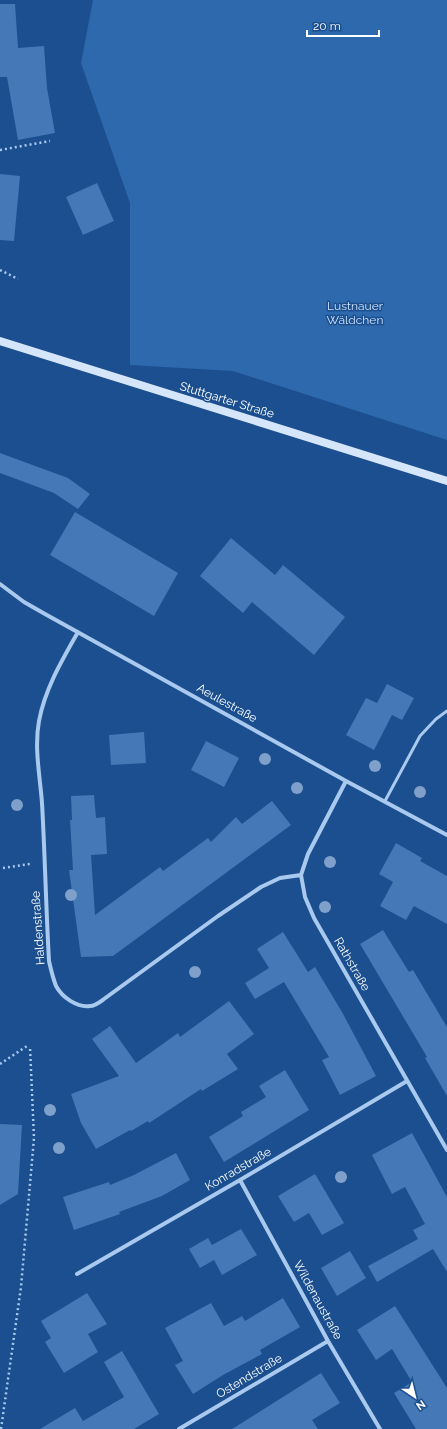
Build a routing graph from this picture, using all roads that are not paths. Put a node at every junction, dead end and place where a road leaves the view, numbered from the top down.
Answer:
1 (0, 341) edge
2 (447, 481) edge
3 (0, 584) edge
4 (78, 632) junction
5 (447, 711) edge
6 (346, 781) junction
7 (384, 801) junction
8 (447, 835) edge
9 (301, 875) junction
10 (407, 1081) junction
11 (447, 1150) edge
12 (240, 1180) junction
13 (77, 1274) dead end
14 (328, 1340) junction
15 (179, 1429) edge
16 (380, 1429) edge

1 - 2 main road, Stuttgarter Straße
3 - 4 street, Aeulestraße
4 - 6 street, Aeulestraße
4 - 9 street, Haldenstraße
5 - 7 lane
6 - 7 street, Aeulestraße
6 - 9 street, Rathstraße
7 - 8 street, Aeulestraße
9 - 10 street, Rathstraße
10 - 11 street, Rathstraße
10 - 12 street, Konradstraße
12 - 13 street, Konradstraße
12 - 14 street, Wildenaustraße
14 - 15 street, Ostendstraße
14 - 16 street, Wildenaustraße

